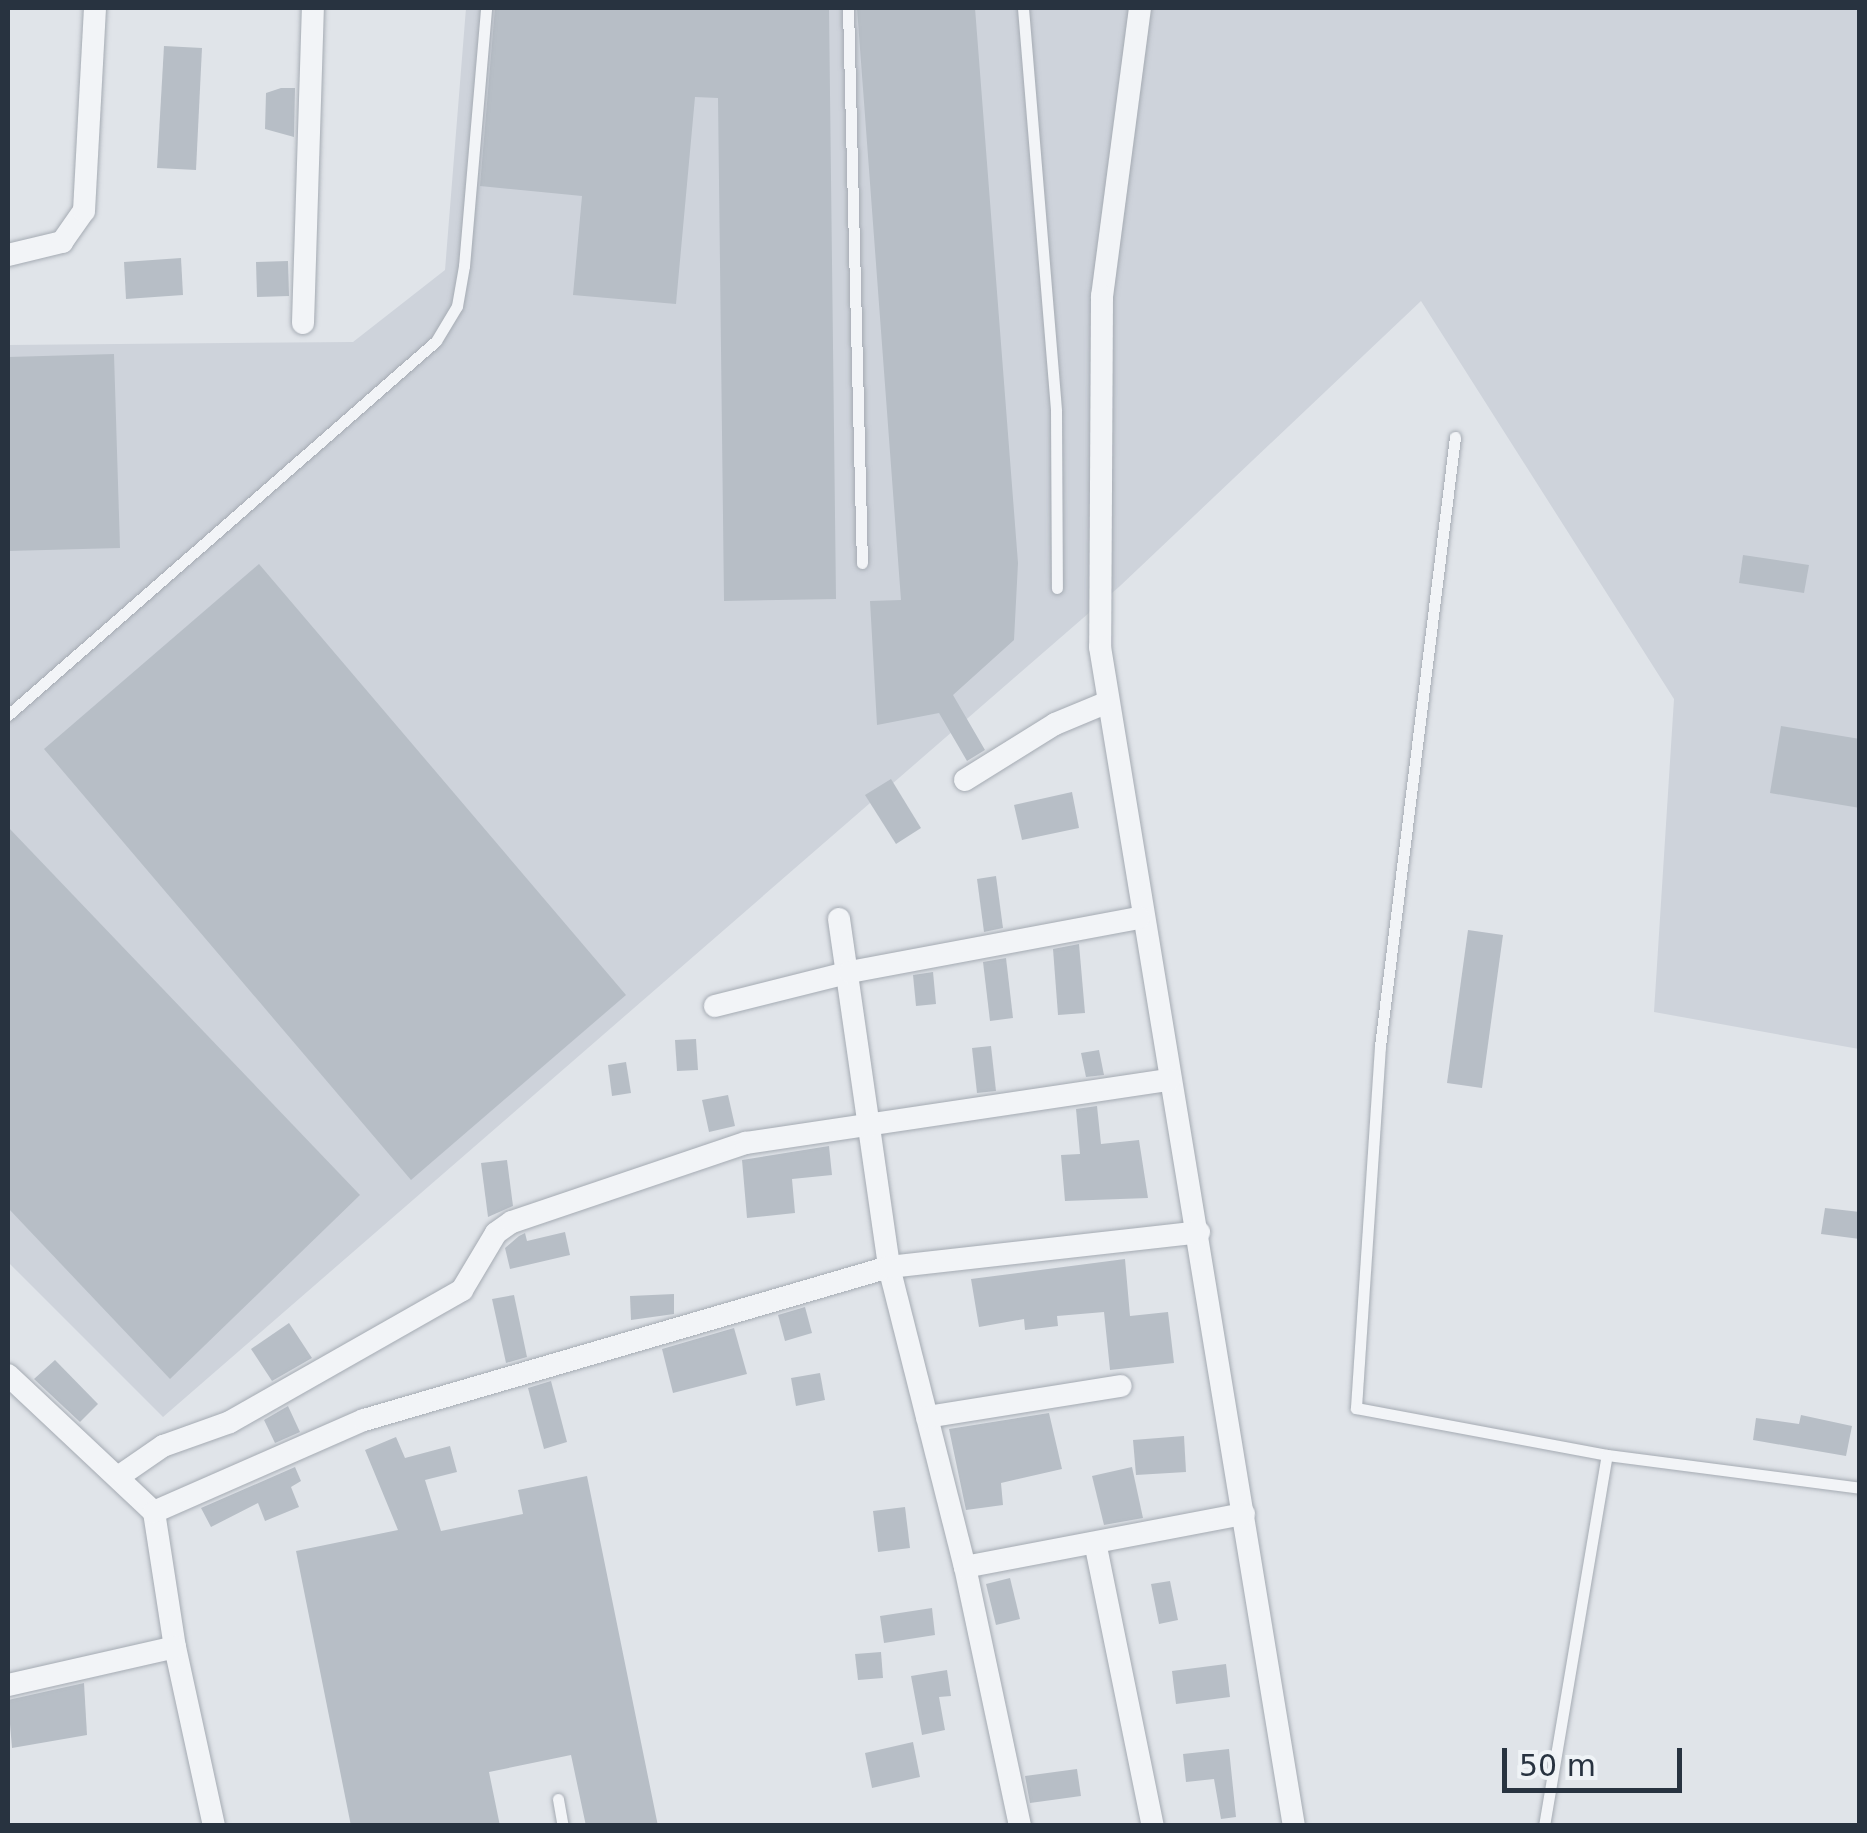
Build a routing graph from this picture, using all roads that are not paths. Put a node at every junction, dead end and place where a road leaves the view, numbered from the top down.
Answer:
1 (94, 8) edge
2 (313, 8) edge
3 (486, 8) edge
4 (848, 8) edge
5 (1022, 8) edge
6 (1140, 8) edge
7 (8, 255) edge
8 (302, 323) dead end
9 (1455, 438) dead end
10 (862, 563) dead end
11 (1057, 588) dead end
12 (1108, 702) junction
13 (8, 716) edge
14 (966, 780) dead end
15 (1139, 918) junction
16 (839, 919) dead end
17 (850, 972) junction
18 (714, 1006) dead end
19 (1169, 1080) junction
20 (865, 1121) junction
21 (1199, 1232) junction
22 (889, 1267) junction
23 (8, 1375) edge
24 (1121, 1386) dead end
25 (927, 1417) junction
26 (1608, 1454) junction
27 (118, 1477) junction
28 (1860, 1488) edge
29 (154, 1512) junction
30 (1244, 1514) junction
31 (1096, 1547) junction
32 (965, 1567) junction
33 (174, 1647) junction
34 (8, 1685) edge
35 (558, 1799) dead end
36 (214, 1826) edge
37 (563, 1826) edge
38 (1020, 1826) edge
39 (1153, 1826) edge
40 (1294, 1826) edge
41 (1544, 1826) edge

1 - 7 street
2 - 8 street
3 - 13 lane
4 - 10 lane
5 - 11 lane
6 - 12 street
9 - 26 lane
12 - 14 street
12 - 15 street
15 - 17 street
15 - 19 street
16 - 17 street
17 - 18 street
17 - 20 street
19 - 20 street
19 - 21 street
20 - 22 street
20 - 27 street
21 - 22 street
21 - 30 street
22 - 25 street
22 - 29 street
23 - 27 street
24 - 25 street
25 - 32 street
26 - 28 lane
26 - 41 lane
27 - 29 street
29 - 33 street
30 - 31 street
30 - 40 street
31 - 32 street
31 - 39 street
32 - 38 street
33 - 34 street
33 - 36 street
35 - 37 lane

